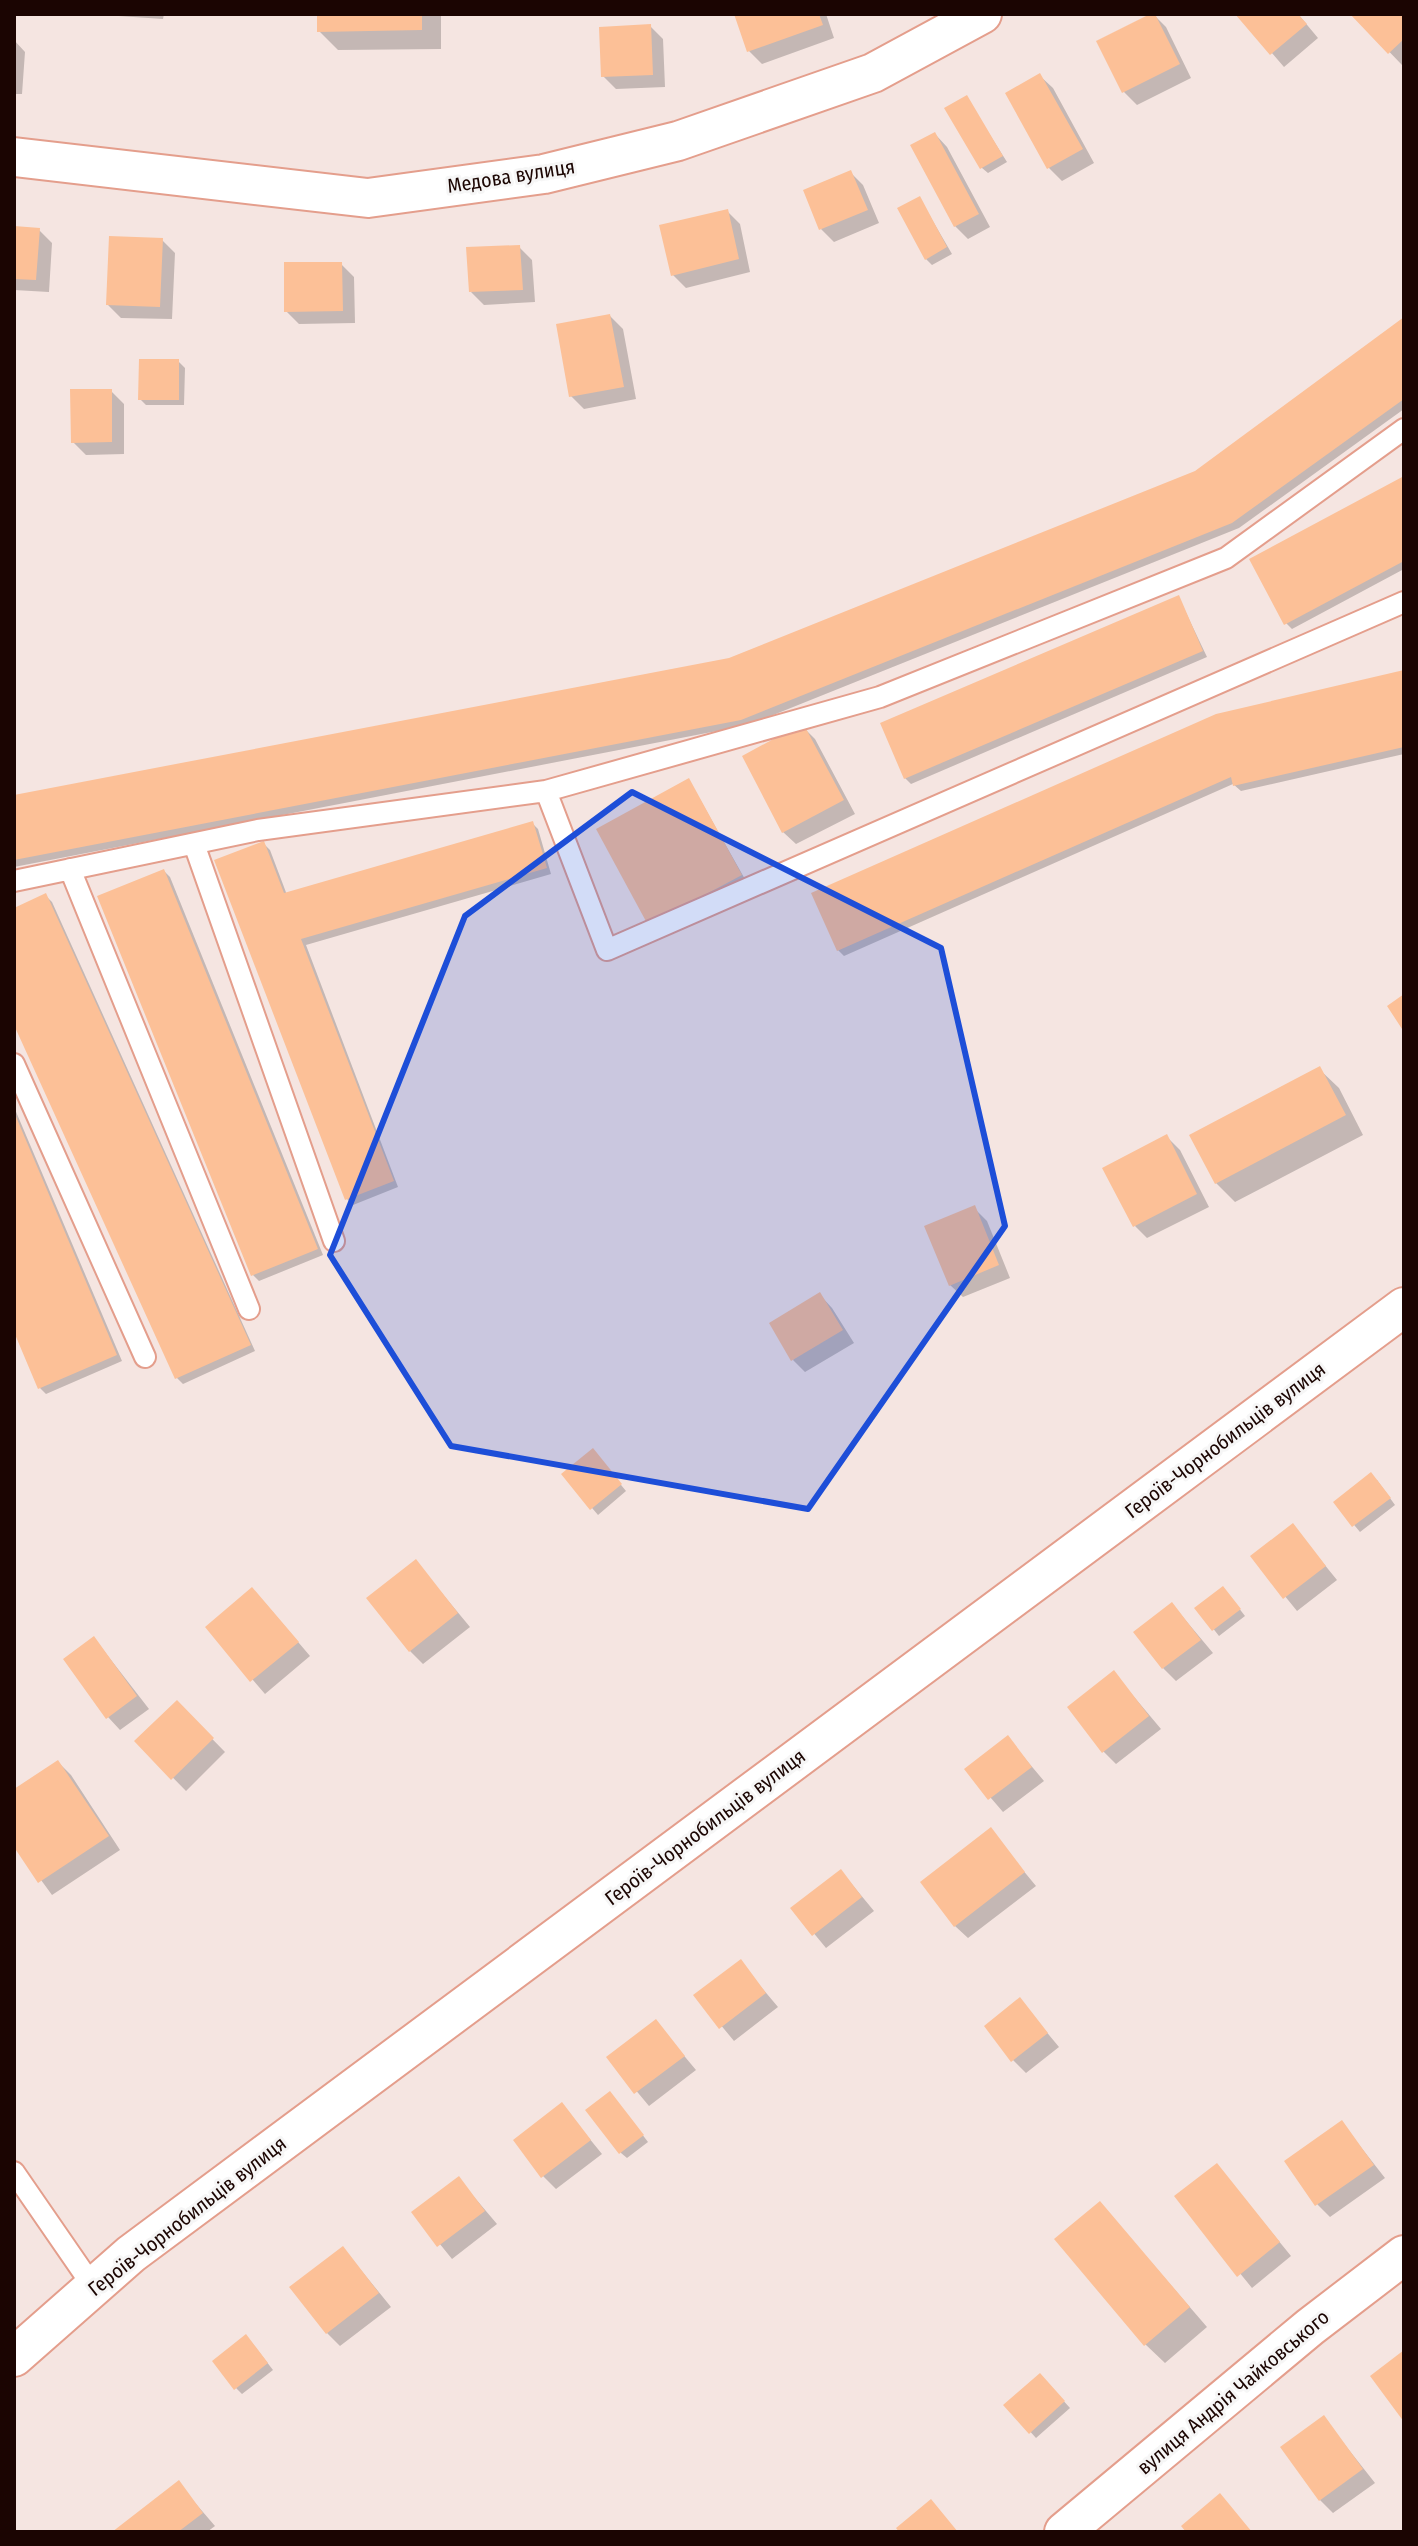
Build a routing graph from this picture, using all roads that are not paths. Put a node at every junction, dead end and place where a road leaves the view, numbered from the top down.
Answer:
1 (982, 14) edge
2 (14, 157) edge
3 (1404, 429) edge
4 (1404, 602) edge
5 (546, 791) junction
6 (194, 844) junction
7 (70, 869) junction
8 (14, 881) edge
9 (14, 1064) edge
10 (334, 1241) dead end
11 (1404, 1307) edge
12 (249, 1309) dead end
13 (145, 1357) dead end
14 (14, 2172) edge
15 (1404, 2255) edge
16 (94, 2288) junction
17 (14, 2357) edge
18 (1064, 2532) edge

1 - 2 street, Медова вулиця
3 - 5 lane
4 - 5 lane
5 - 6 lane
6 - 7 lane
6 - 10 lane
7 - 8 lane
7 - 12 lane
9 - 13 lane
11 - 16 street, Героїв-Чорнобильців вулиця
14 - 16 lane
15 - 18 street, вулиця Андрія Чайковського
16 - 17 street, Героїв-Чорнобильців вулиця

